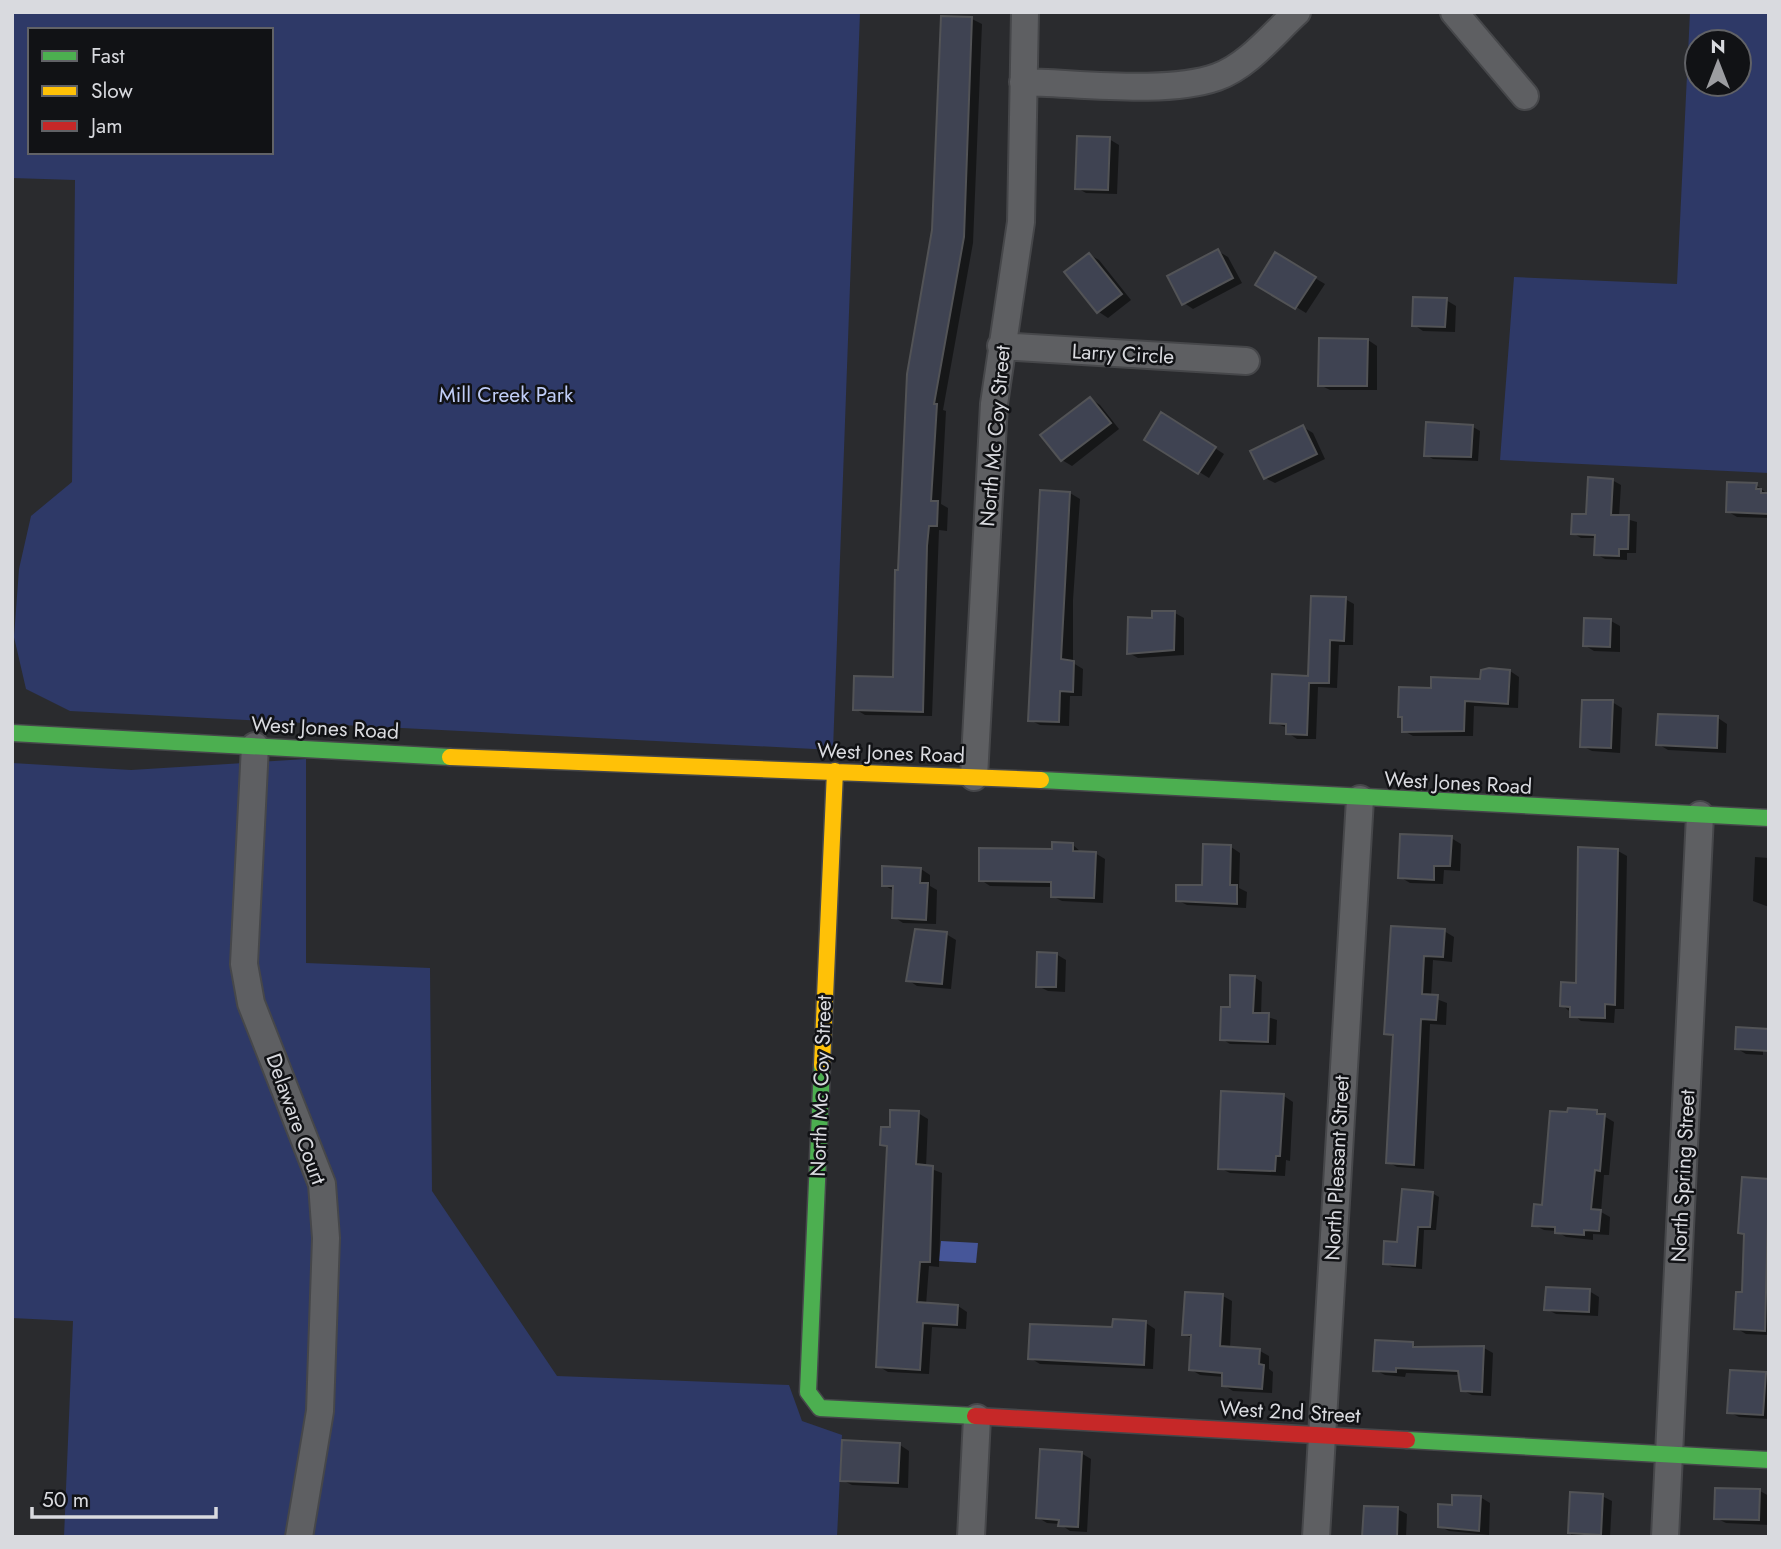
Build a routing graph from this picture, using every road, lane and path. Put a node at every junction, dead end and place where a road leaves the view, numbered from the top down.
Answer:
1 (1025, 12) edge
2 (1297, 12) edge
3 (1454, 12) edge
4 (1023, 82) junction
5 (1525, 96) dead end
6 (1001, 346) junction
7 (1246, 362) dead end
8 (12, 733) edge
9 (255, 746) junction
10 (835, 771) junction
11 (974, 777) junction
12 (1360, 799) junction
13 (1700, 815) junction
14 (1769, 818) edge
15 (813, 1399) joint
16 (977, 1418) junction
17 (1321, 1435) junction
18 (1669, 1453) junction
19 (1769, 1460) edge
20 (299, 1537) edge
21 (971, 1537) edge
22 (1316, 1537) edge
23 (1665, 1537) edge

1 - 4 street, North Mc Coy Street
2 - 4 street
3 - 5 street
4 - 6 street, North Mc Coy Street
6 - 7 street, Larry Circle
6 - 11 street, North Mc Coy Street
8 - 9 street, West Jones Road
9 - 10 street, West Jones Road
9 - 20 street, Delaware Court
10 - 11 street, West Jones Road
10 - 15 street, North Mc Coy Street
11 - 12 street, West Jones Road
12 - 13 street, West Jones Road
12 - 17 street, North Pleasant Street
13 - 14 street, West Jones Road
13 - 18 street, North Spring Street
15 - 16 street, West 2nd Street
16 - 17 street, West 2nd Street
16 - 21 street
17 - 18 street, West 2nd Street
17 - 22 street, North Pleasant Street
18 - 19 street, West 2nd Street
18 - 23 street, North Spring Street

